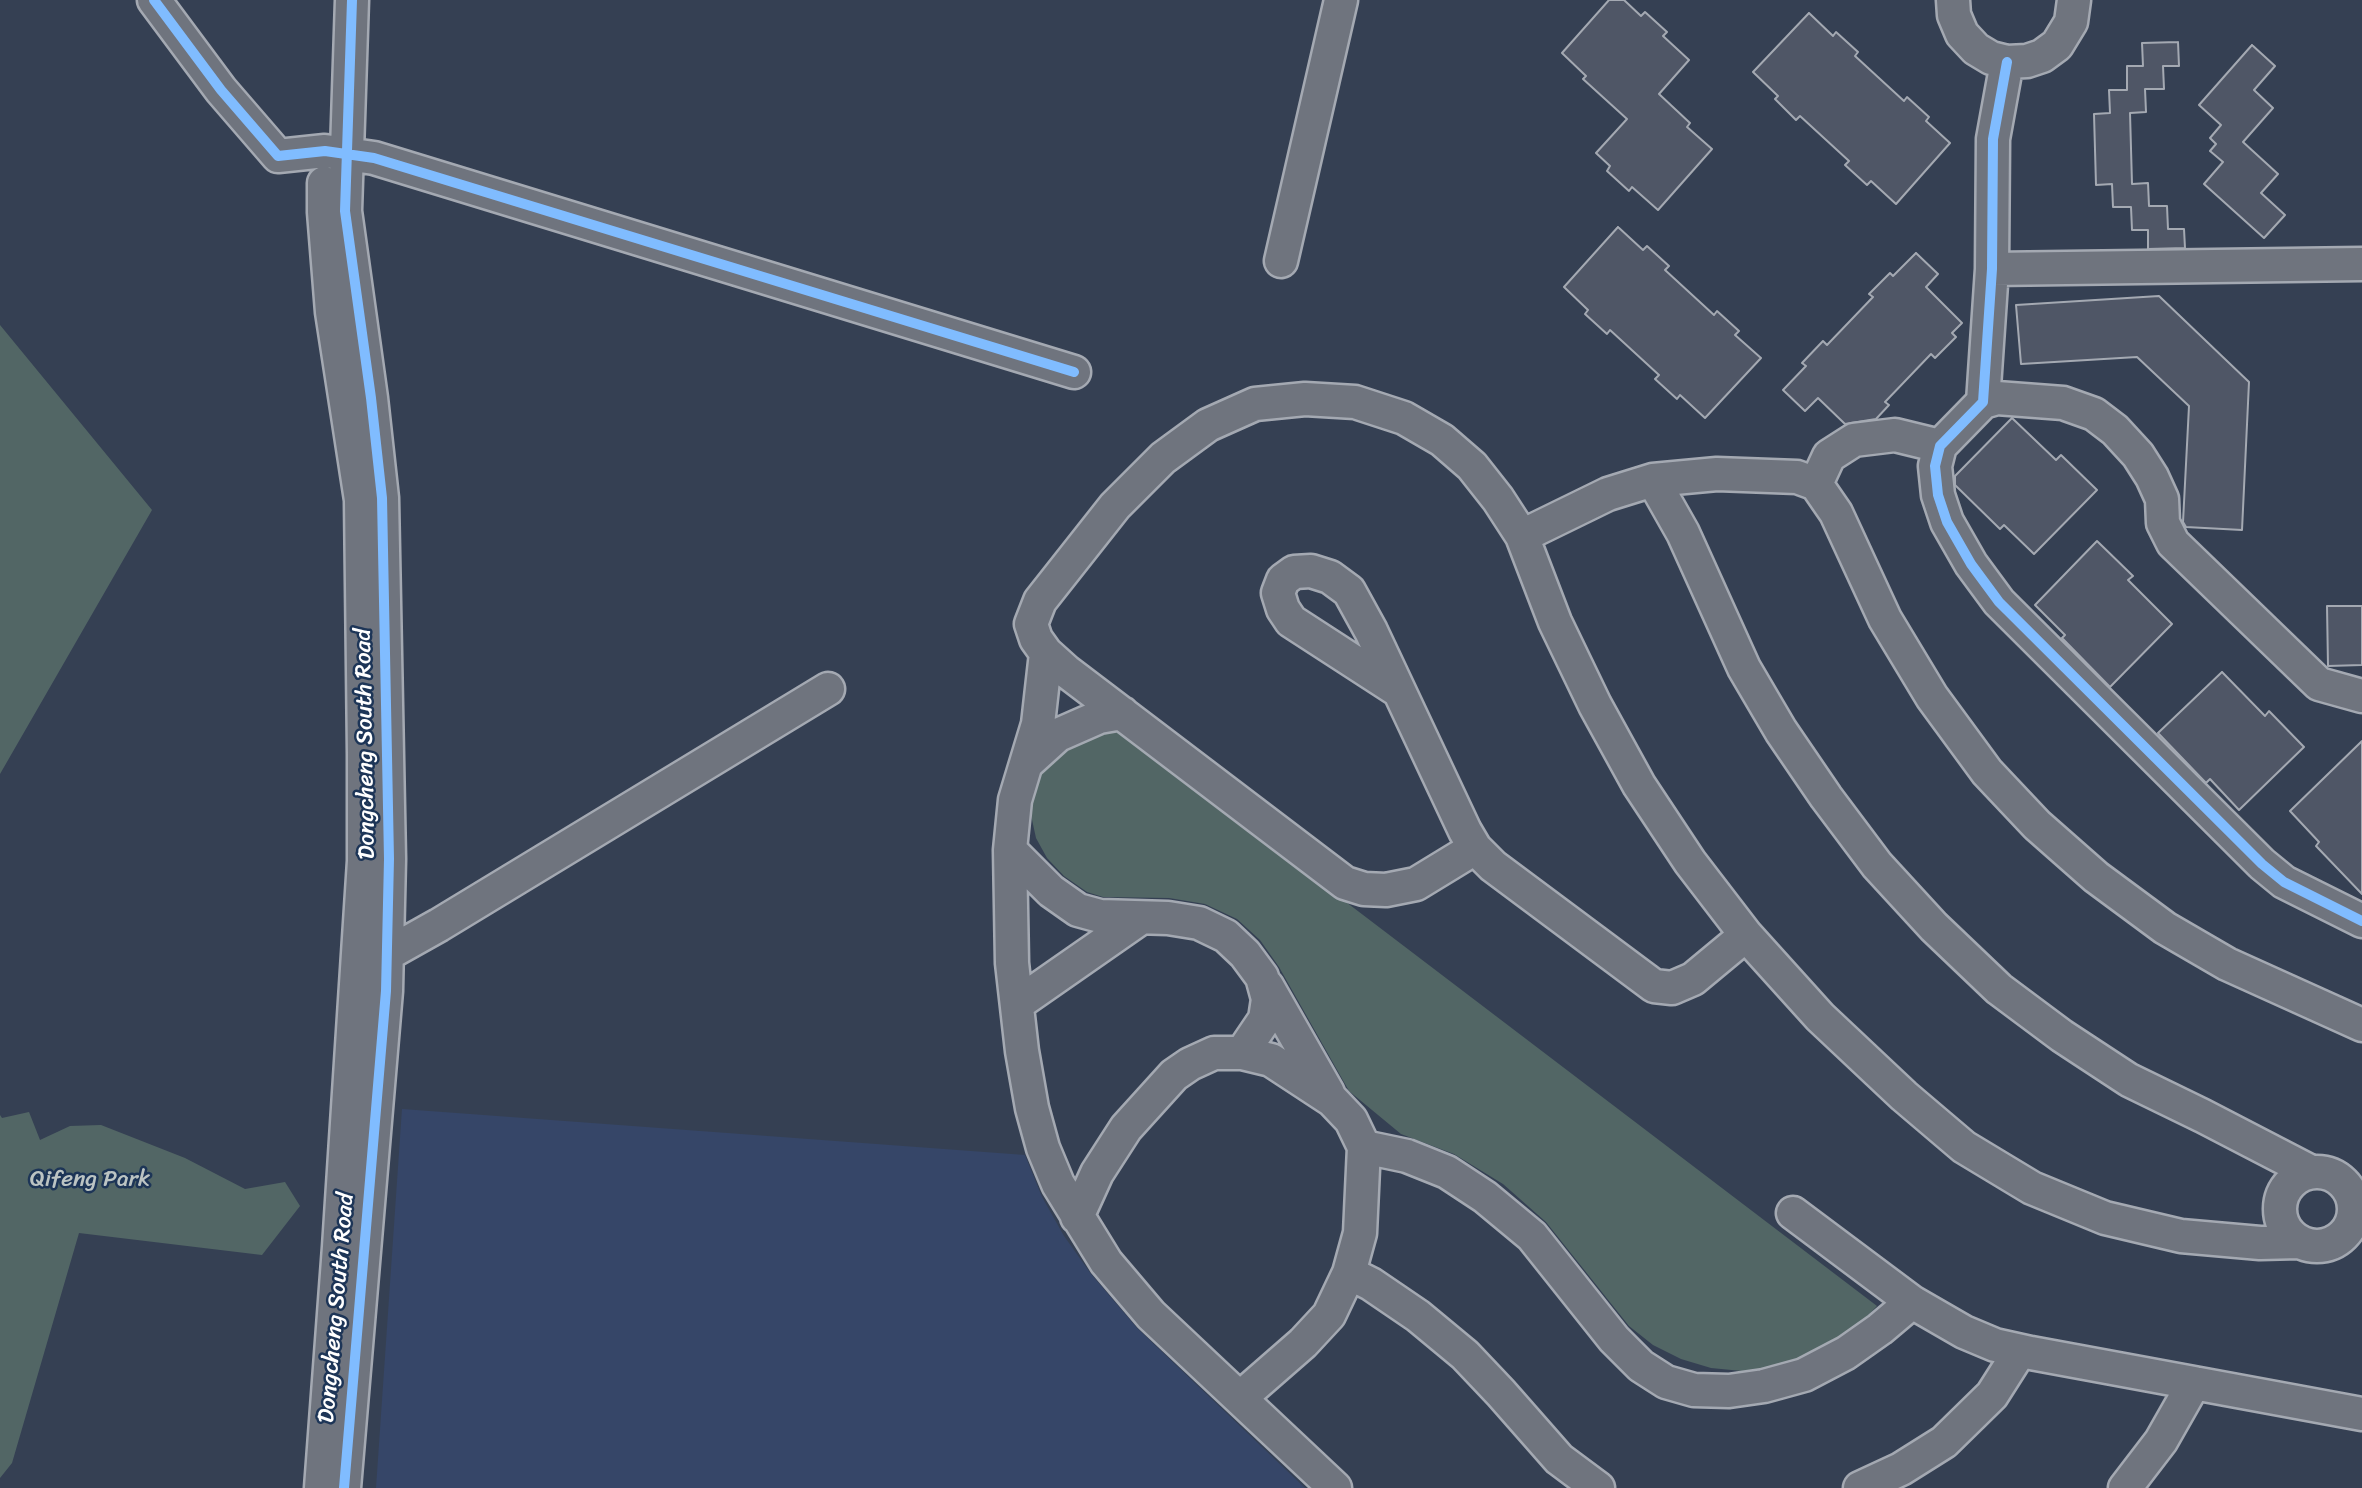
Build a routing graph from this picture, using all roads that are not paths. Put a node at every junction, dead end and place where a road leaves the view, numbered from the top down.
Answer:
1 (154, 0) edge
2 (330, 0) edge
3 (352, 0) edge
4 (1341, 0) edge
5 (1953, 0) edge
6 (2074, 0) edge
7 (2007, 62) junction
8 (336, 152) junction
9 (1281, 261) dead end
10 (2362, 264) edge
11 (1992, 269) junction
12 (1074, 372) dead end
13 (1983, 402) junction
14 (1940, 446) junction
15 (1653, 480) junction
16 (1816, 484) junction
17 (1522, 536) junction
18 (1046, 653) junction
19 (828, 689) dead end
20 (1399, 691) dead end
21 (2362, 696) edge
22 (1122, 713) junction
23 (1025, 765) junction
24 (1475, 848) junction
25 (1010, 850) junction
26 (1139, 919) junction
27 (2362, 921) edge
28 (1746, 935) junction
29 (387, 955) junction
30 (357, 969) junction
31 (1262, 977) junction
32 (1017, 1004) junction
33 (2362, 1025) edge
34 (1241, 1053) junction
35 (1332, 1101) junction
36 (1364, 1147) junction
37 (2311, 1172) junction
38 (2352, 1184) edge
39 (1793, 1213) dead end
40 (1077, 1217) junction
41 (2299, 1241) junction
42 (2332, 1244) junction
43 (2362, 1250) edge
44 (1349, 1273) junction
45 (1912, 1302) junction
46 (2020, 1351) junction
47 (2194, 1383) junction
48 (1240, 1398) junction
49 (2362, 1414) edge
50 (321, 1488) edge
51 (344, 1488) edge
52 (1335, 1488) edge
53 (1598, 1488) edge
54 (1860, 1488) edge
55 (2125, 1488) edge

1 - 8 street
2 - 8 street, Dongcheng South Road
3 - 8 street, Dongcheng South Road
4 - 9 street
5 - 7 street
6 - 7 street
7 - 11 street
8 - 12 street
8 - 29 street, Dongcheng South Road
8 - 30 street, Dongcheng South Road
10 - 11 street
11 - 13 street
13 - 14 street
13 - 21 street
14 - 16 street
14 - 27 street
15 - 16 street
15 - 17 street
15 - 37 street
16 - 33 street
17 - 18 street
17 - 28 street
18 - 22 street
18 - 23 street
19 - 29 street
20 - 24 street
22 - 23 street
22 - 24 street
23 - 25 street
24 - 28 street
25 - 26 street
25 - 32 street
26 - 31 street
26 - 32 street
28 - 41 street
29 - 30 street
29 - 51 street, Dongcheng South Road
30 - 50 street, Dongcheng South Road
31 - 34 street
31 - 35 street
32 - 40 street
34 - 35 street
34 - 40 street
35 - 36 street
36 - 44 street
36 - 45 street
37 - 38 street
37 - 41 street
38 - 42 street
39 - 45 street
40 - 48 street
41 - 42 street
42 - 43 street
44 - 48 street
44 - 53 street
45 - 46 street
46 - 47 street
46 - 54 street
47 - 49 street
47 - 55 street
48 - 52 street

